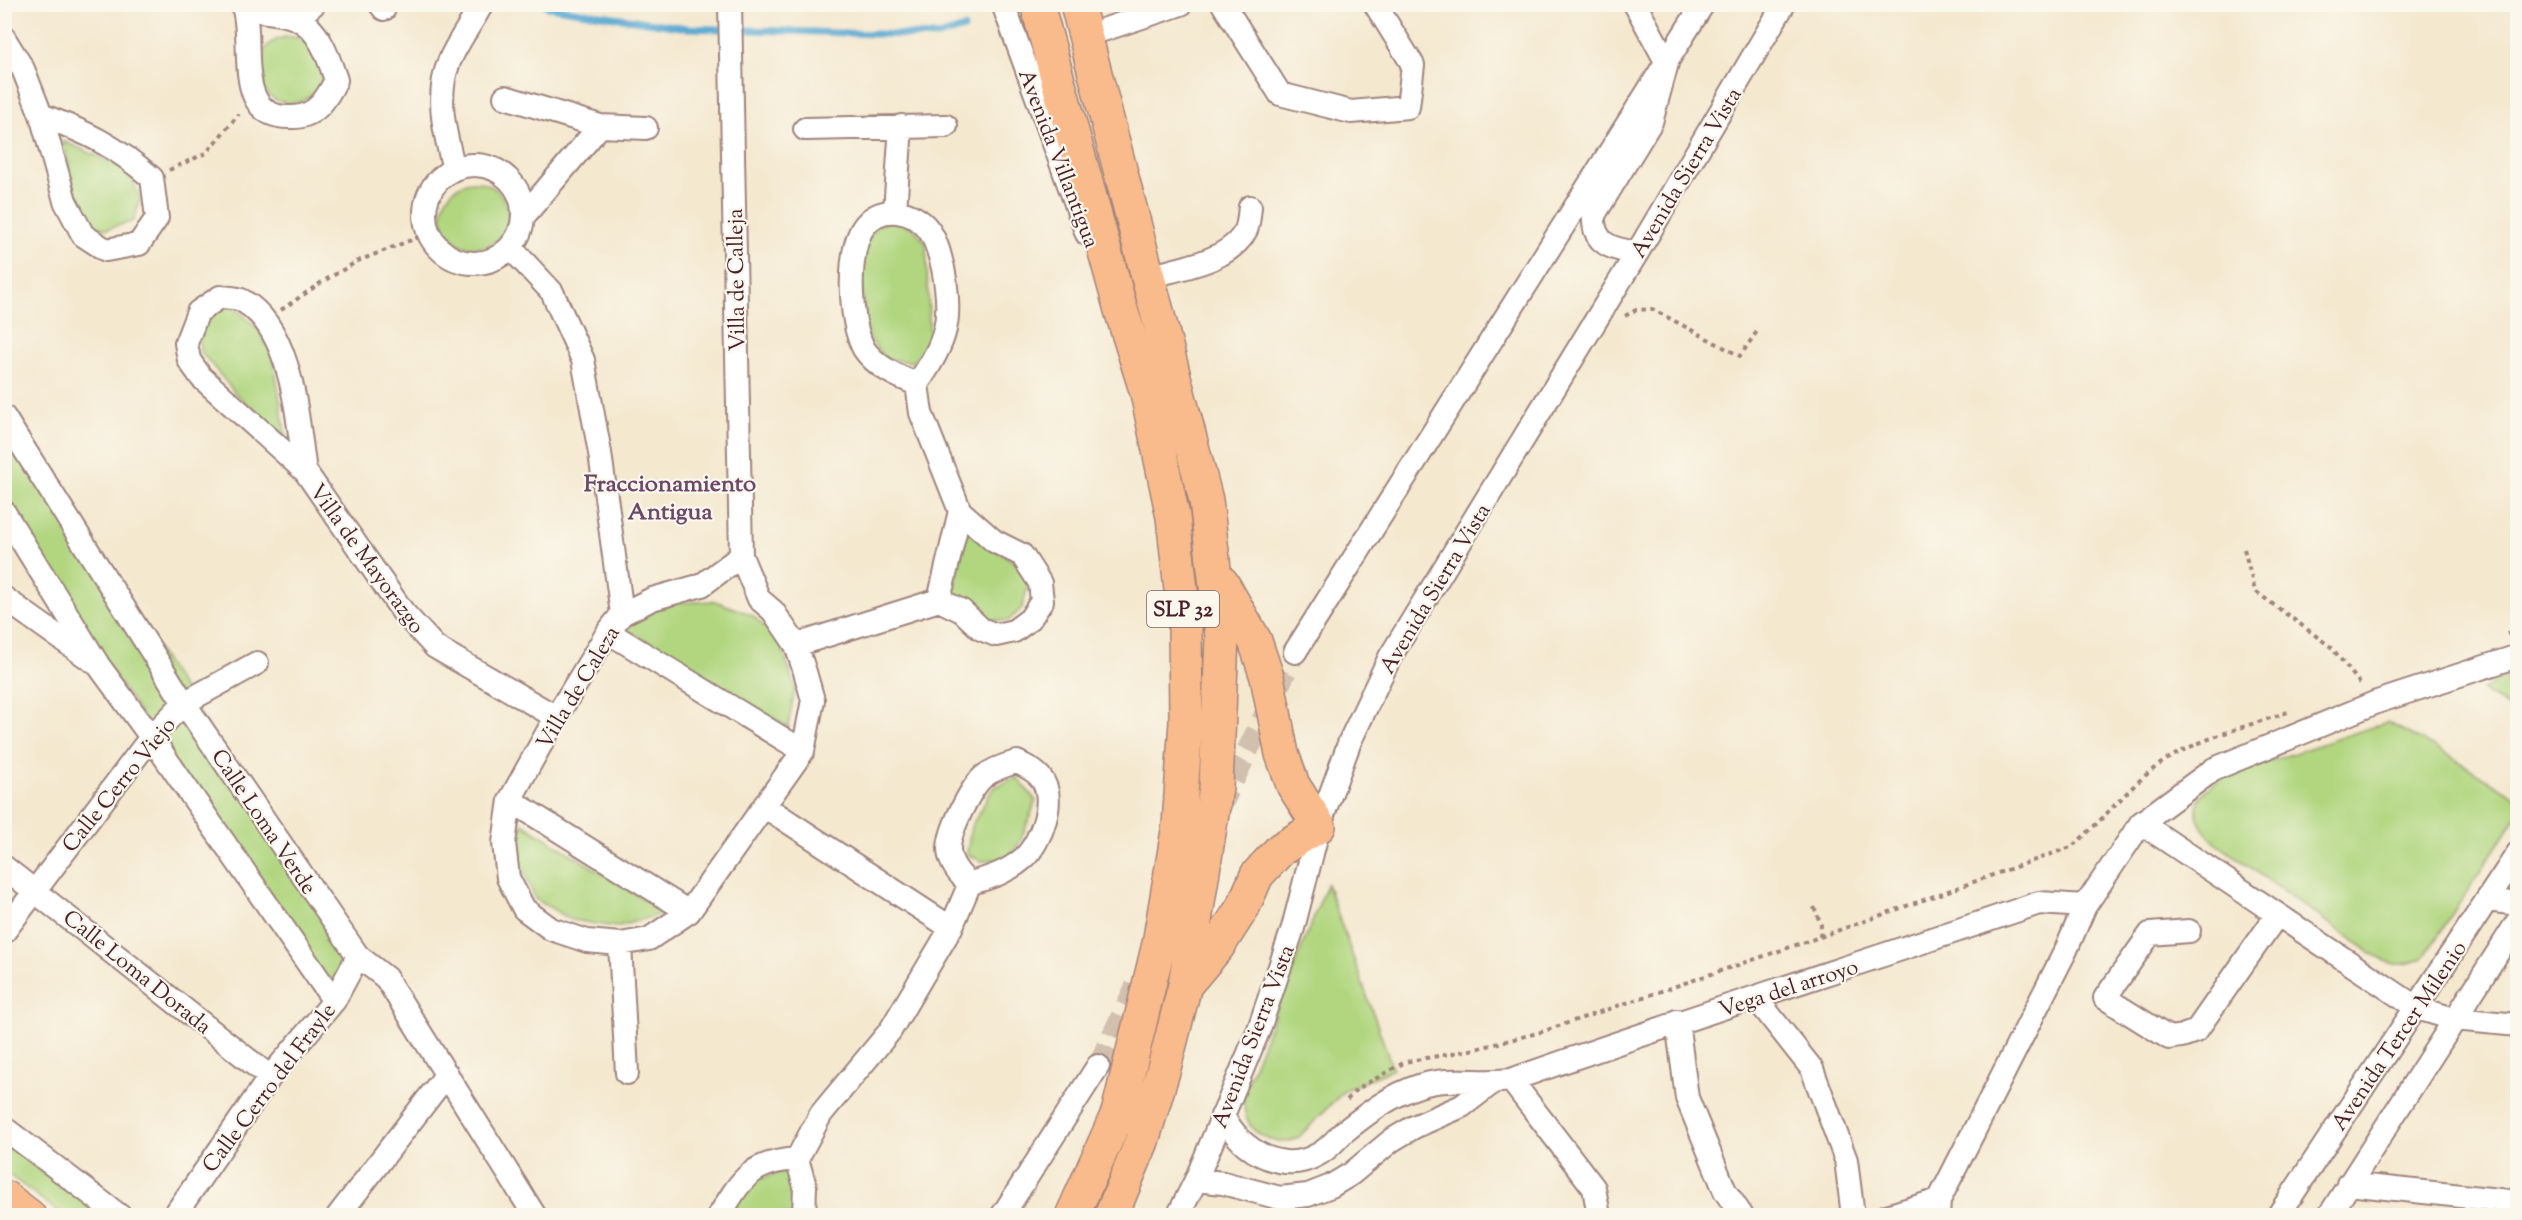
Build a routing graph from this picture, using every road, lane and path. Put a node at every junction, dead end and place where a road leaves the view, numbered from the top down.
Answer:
1 (482, 4) edge
2 (1003, 4) edge
3 (1037, 4) edge
4 (1077, 4) edge
5 (1181, 4) edge
6 (1223, 4) edge
7 (1375, 4) edge
8 (1635, 4) edge
9 (1703, 4) edge
10 (1784, 4) edge
11 (243, 7) edge
12 (730, 10) edge
13 (305, 11) edge
14 (1085, 36) junction
15 (4, 38) edge
16 (1667, 63) junction
17 (255, 96) junction
18 (505, 98) dead end
19 (41, 115) junction
20 (600, 126) junction
21 (901, 126) junction
22 (946, 126) dead end
23 (646, 128) dead end
24 (805, 129) dead end
25 (454, 169) junction
26 (152, 178) junction
27 (1250, 207) dead end
28 (895, 211) junction
29 (523, 217) junction
30 (429, 233) junction
31 (510, 247) junction
32 (1637, 253) junction
33 (1148, 277) junction
34 (1121, 310) junction
35 (1618, 320) dead end
36 (265, 321) junction
37 (1758, 330) dead end
38 (917, 384) junction
39 (4, 417) edge
40 (305, 471) junction
41 (960, 511) junction
42 (4, 512) edge
43 (2244, 549) dead end
44 (741, 556) junction
45 (1215, 571) junction
46 (4, 598) edge
47 (939, 600) junction
48 (622, 614) junction
49 (2517, 630) edge
50 (608, 632) junction
51 (2506, 634) dead end
52 (796, 645) junction
53 (1295, 652) tunnel mouth
54 (2517, 656) edge
55 (256, 663) dead end
56 (99, 666) junction
57 (2373, 682) dead end
58 (2362, 686) junction
59 (2352, 690) dead end
60 (184, 703) junction
61 (2299, 709) dead end
62 (556, 717) junction
63 (151, 737) junction
64 (803, 751) junction
65 (510, 800) junction
66 (764, 806) junction
67 (2141, 823) junction
68 (1319, 826) junction
69 (2517, 853) edge
70 (4, 867) edge
71 (970, 884) junction
72 (35, 889) junction
73 (2487, 900) junction
74 (2517, 904) edge
75 (2085, 906) junction
76 (1814, 907) dead end
77 (689, 912) junction
78 (2277, 915) junction
79 (2517, 921) edge
80 (951, 928) junction
81 (2189, 931) dead end
82 (4, 932) edge
83 (1820, 937) junction
84 (621, 944) junction
85 (358, 956) junction
86 (1185, 985) junction
87 (1756, 998) junction
88 (334, 1001) junction
89 (2417, 1008) junction
90 (2454, 1019) junction
91 (1677, 1022) junction
92 (2517, 1025) edge
93 (1098, 1066) tunnel mouth
94 (627, 1073) dead end
95 (447, 1074) junction
96 (270, 1077) junction
97 (1501, 1081) junction
98 (1341, 1106) dead end
99 (1222, 1116) junction
100 (4, 1128) edge
101 (797, 1159) junction
102 (1196, 1180) junction
103 (2348, 1184) junction
104 (4, 1197) edge
105 (2517, 1202) edge
106 (1938, 1208) edge
107 (524, 1210) edge
108 (29, 1215) edge
109 (120, 1215) edge
110 (174, 1215) edge
111 (338, 1215) edge
112 (719, 1215) edge
113 (804, 1215) edge
114 (1002, 1215) edge
115 (1072, 1215) edge
116 (1111, 1215) edge
117 (1178, 1215) edge
118 (1599, 1215) edge
119 (1742, 1215) edge
120 (1852, 1215) edge
121 (1887, 1215) edge
122 (2278, 1215) edge
123 (2329, 1215) edge

1 - 25 street
2 - 34 street, Avenida Villantigua
3 - 34 highway, SLP 32
4 - 14 highway, SLP 32
5 - 14 street
6 - 7 street
8 - 16 street
9 - 16 street
10 - 32 street, Avenida Sierra Vista
11 - 13 street
11 - 17 street
12 - 44 street, Villa de Calleja
13 - 17 street
14 - 33 highway, SLP 32
15 - 19 street
16 - 32 street
16 - 53 street
17 - 26 path
18 - 20 street
19 - 26 street
19 - 26 street
20 - 23 street
20 - 29 street
21 - 22 street
21 - 24 street
21 - 28 street
25 - 29 street
25 - 30 street
27 - 33 street
28 - 38 street
28 - 38 street
29 - 31 street
30 - 31 street
30 - 36 path
31 - 48 street
32 - 68 street, Avenida Sierra Vista
33 - 45 highway, SLP 32
34 - 115 highway, SLP 32
35 - 37 path
36 - 40 street, Villa de Mayorazgo
36 - 40 street, Villa de Mayorazgo
38 - 41 street
39 - 60 street, Calle Loma Verde
40 - 62 street, Villa de Mayorazgo
41 - 47 street
41 - 47 street
42 - 56 street, Calle Loma Verde
43 - 58 path
44 - 48 street, Villa de Caleza
44 - 52 street, Villa de Caleza
45 - 68 highway
45 - 86 highway, SLP 32
46 - 56 street
47 - 52 street
48 - 50 street, Villa de Caleza
49 - 51 path
50 - 62 street, Villa de Caleza
50 - 64 street
52 - 64 street, Villa de Caleza
54 - 67 street
55 - 60 street, Calle Cerro Viejo
56 - 63 street, Calle Loma Verde
57 - 58 path
58 - 59 path
60 - 63 street, Calle Cerro Viejo
60 - 85 street, Calle Loma Verde
61 - 83 path
62 - 65 street, Villa de Caleza
63 - 72 street, Calle Cerro Viejo
63 - 88 street, Calle Loma Verde
64 - 66 street, Villa de Caleza
65 - 77 street
65 - 84 street, Villa de Caleza
66 - 77 street, Villa de Caleza
66 - 80 street
67 - 75 street
67 - 78 street
68 - 86 highway
68 - 99 street, Avenida Sierra Vista
69 - 73 street, Avenida Tercer Milenio
70 - 72 street, Calle Loma Dorada
71 - 71 street
71 - 80 street
72 - 82 street, Calle Cerro Viejo
72 - 96 street, Calle Loma Dorada
73 - 74 street
73 - 89 street, Avenida Tercer Milenio
75 - 87 street, Vega del arroyo
75 - 106 street
76 - 83 path
77 - 84 street, Villa de Caleza
78 - 81 street
78 - 89 street
79 - 90 street, Avenida Tercer Milenio
80 - 101 street
83 - 98 path
84 - 94 street
85 - 88 street, Calle Cerro del Frayle
85 - 95 street, Calle Loma Verde
86 - 116 highway, SLP 32
87 - 91 street, Vega del arroyo
87 - 120 street
88 - 96 street, Calle Cerro del Frayle
89 - 90 street
89 - 122 street, Avenida Tercer Milenio
90 - 92 street
90 - 103 street, Avenida Tercer Milenio
91 - 97 street, Vega del arroyo
91 - 119 street
93 - 114 street
95 - 107 street, Calle Loma Verde
95 - 111 street
96 - 110 street, Calle Cerro del Frayle
97 - 99 street, Vega del arroyo
97 - 102 street, Vega del arroyo
97 - 118 street
99 - 102 street, Avenida Sierra Vista
100 - 109 street
101 - 112 street
101 - 113 street
102 - 117 street, Avenida Sierra Vista
103 - 105 street
103 - 123 street, Avenida Tercer Milenio
104 - 108 highway
106 - 121 street

